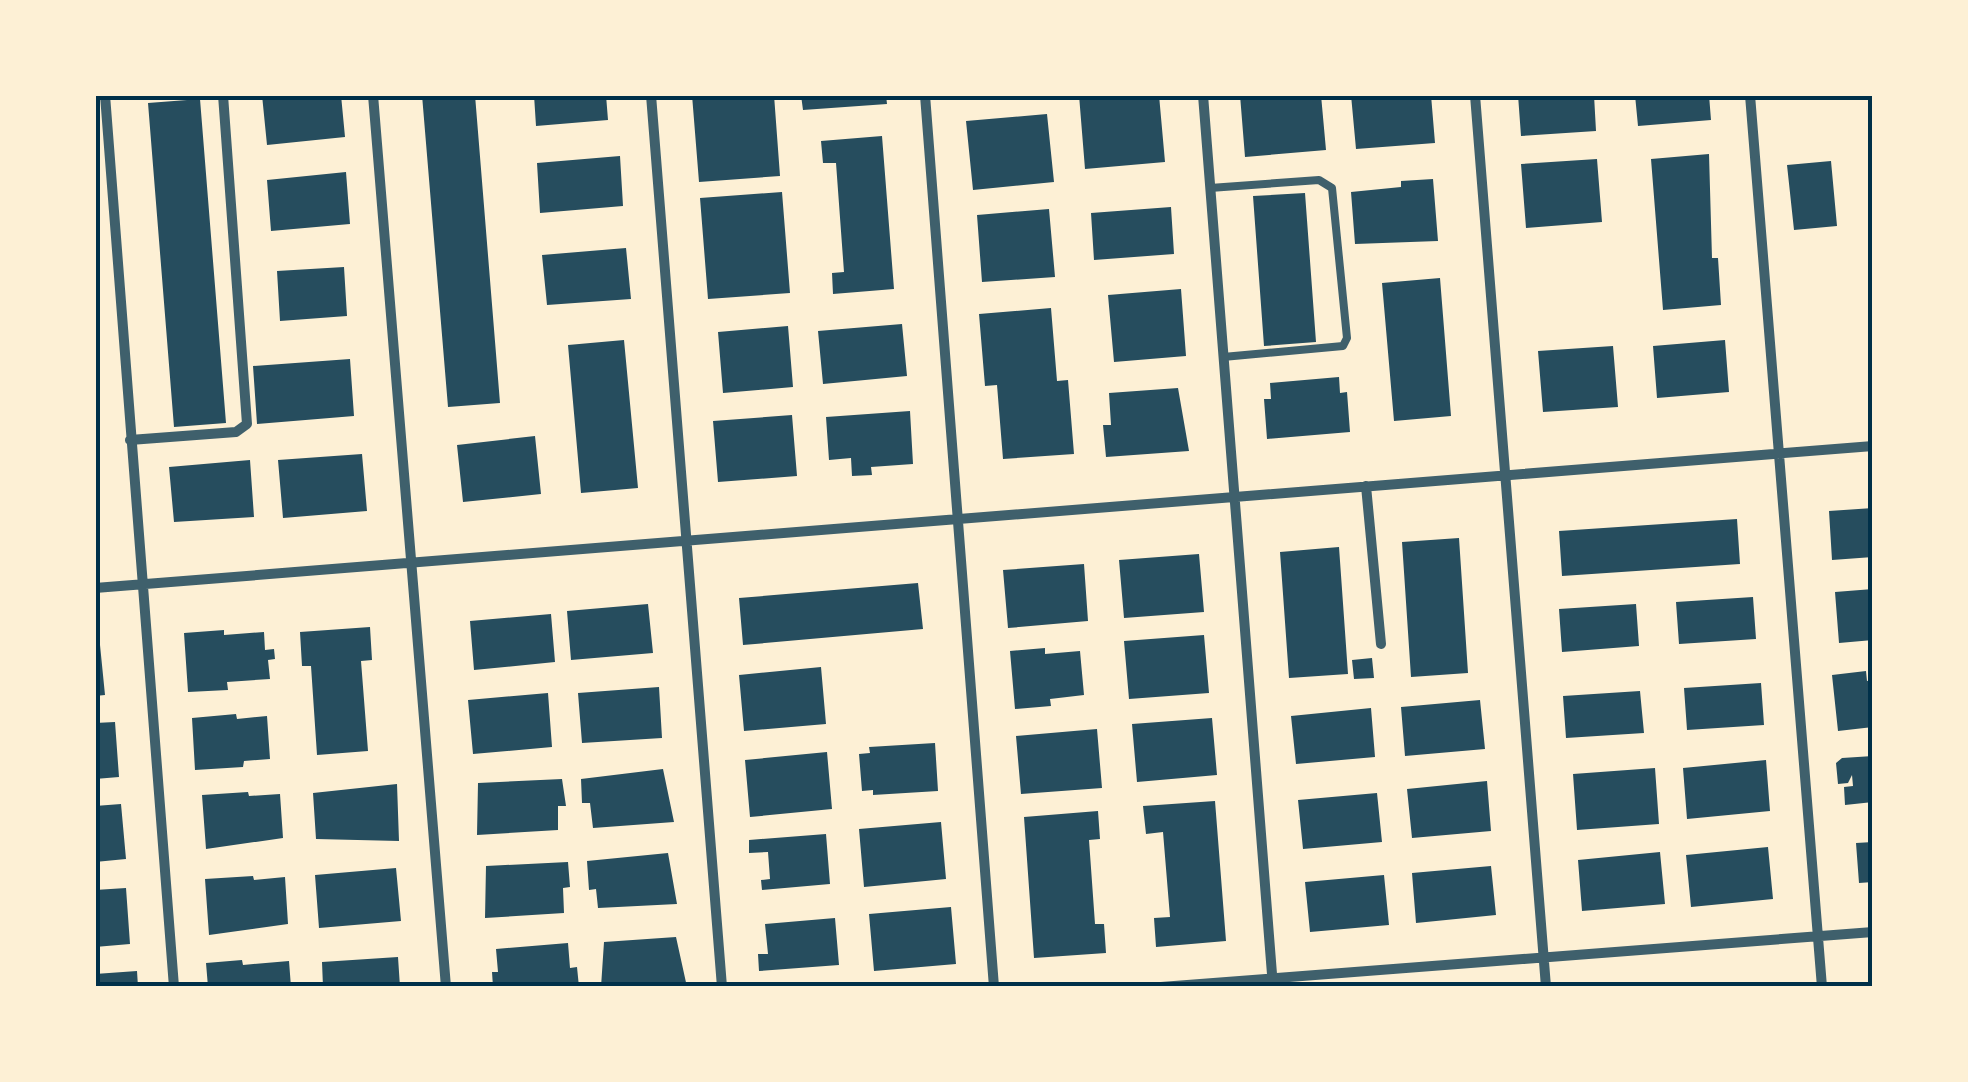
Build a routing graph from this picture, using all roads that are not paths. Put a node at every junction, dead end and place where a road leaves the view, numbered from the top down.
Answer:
1 (105, 95) edge
2 (223, 95) edge
3 (372, 95) edge
4 (651, 95) edge
5 (924, 95) edge
6 (1203, 95) edge
7 (1474, 95) edge
8 (1750, 95) edge
9 (1210, 188) junction
10 (1223, 357) junction
11 (130, 440) junction
12 (1873, 446) edge
13 (1778, 454) junction
14 (1504, 476) junction
15 (1366, 486) junction
16 (1234, 497) junction
17 (958, 519) junction
18 (683, 541) junction
19 (410, 562) junction
20 (141, 584) junction
21 (95, 588) edge
22 (1381, 644) dead end
23 (1873, 932) edge
24 (1818, 936) junction
25 (1544, 958) junction
26 (1273, 983) edge
27 (174, 987) edge
28 (446, 987) edge
29 (722, 987) edge
30 (994, 987) edge
31 (1161, 987) edge
32 (1546, 987) edge
33 (1822, 987) edge

1 - 11 street
2 - 11 street
3 - 19 street
4 - 18 street
5 - 17 street
6 - 9 street
7 - 14 street
8 - 13 street
9 - 10 street
9 - 10 lane
10 - 16 street
11 - 20 street
12 - 13 street
13 - 14 street
13 - 24 street
14 - 15 street
14 - 25 street
15 - 16 street
15 - 22 street
16 - 17 street
16 - 26 street
17 - 18 street
17 - 30 street
18 - 19 street
18 - 29 street
19 - 20 street
19 - 28 street
20 - 21 street
20 - 27 street
23 - 24 street
24 - 25 street
24 - 33 street
25 - 26 street
25 - 32 street
26 - 31 street

